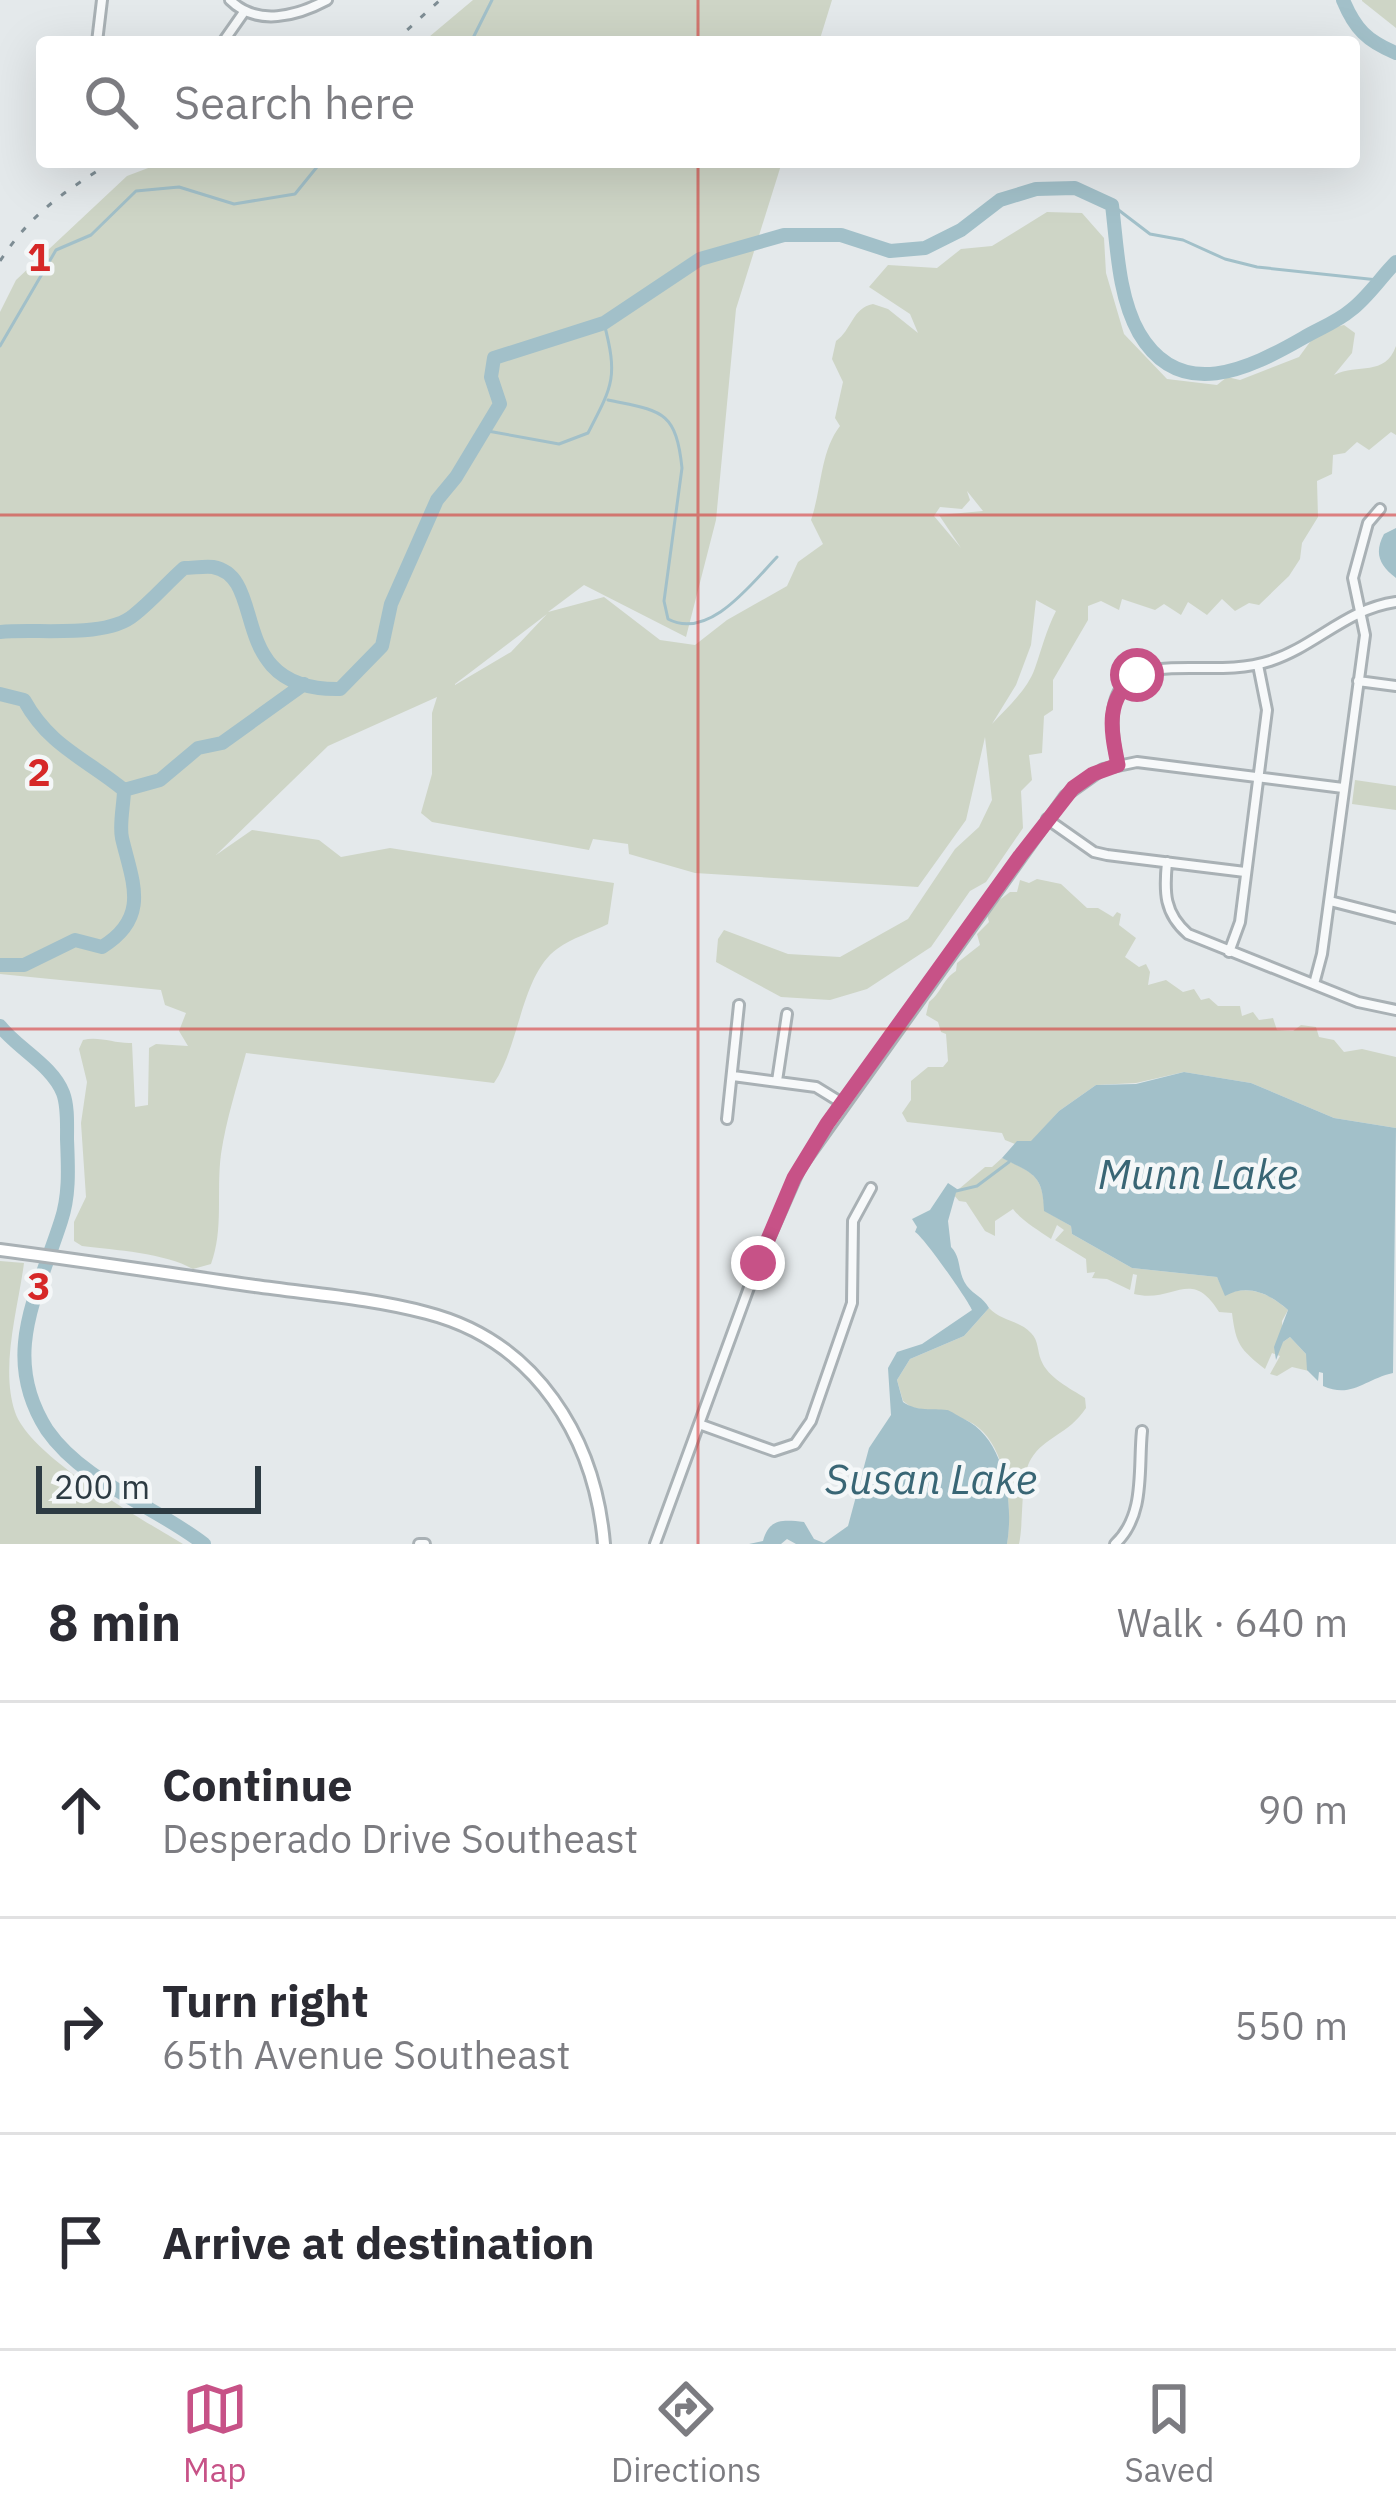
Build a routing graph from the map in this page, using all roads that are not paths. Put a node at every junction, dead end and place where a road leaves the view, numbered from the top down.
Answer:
1 (102, 0) edge
2 (230, 0) edge
3 (327, 0) edge
4 (244, 12) junction
5 (99, 36) edge
6 (227, 36) edge
7 (1380, 509) dead end
8 (1396, 602) edge
9 (1359, 611) junction
10 (1258, 664) junction
11 (1358, 681) junction
12 (1396, 686) edge
13 (1118, 765) junction
14 (1259, 776) junction
15 (1343, 788) junction
16 (1047, 819) junction
17 (1167, 862) junction
18 (1245, 872) junction
19 (1330, 901) junction
20 (1396, 918) edge
21 (1229, 952) junction
22 (1314, 984) junction
23 (739, 1005) dead end
24 (1396, 1010) edge
25 (787, 1013) dead end
26 (733, 1076) junction
27 (777, 1081) junction
28 (842, 1103) junction
29 (727, 1119) dead end
30 (871, 1189) dead end
31 (0, 1250) edge
32 (699, 1424) junction
33 (1142, 1431) dead end
34 (604, 1544) edge
35 (656, 1544) edge
36 (1115, 1544) edge

1 - 5 street
2 - 4 street
3 - 4 street
4 - 6 street
7 - 9 street
8 - 9 street
9 - 10 street
9 - 11 street
10 - 13 street
10 - 14 street
11 - 12 street
11 - 15 street
13 - 14 street
13 - 16 street
14 - 15 street
14 - 18 street
15 - 19 street
16 - 17 street
16 - 28 street
17 - 18 street
17 - 21 street
18 - 21 street
19 - 20 street
19 - 22 street
21 - 22 street
22 - 24 street
23 - 26 street
25 - 27 street
26 - 27 street
26 - 29 street
27 - 28 street
28 - 32 street
30 - 32 street
31 - 34 street
32 - 35 street
33 - 36 street

